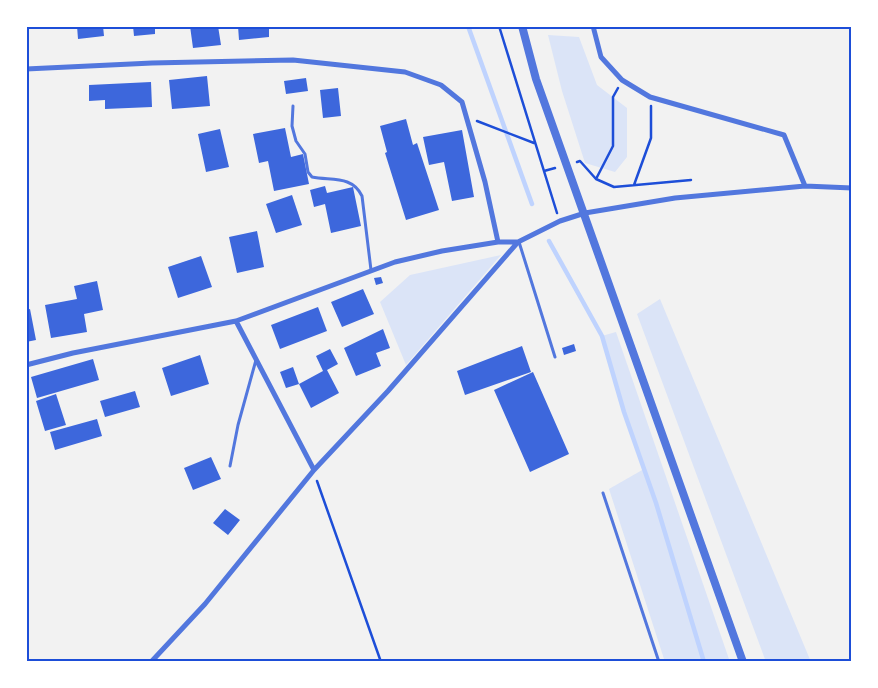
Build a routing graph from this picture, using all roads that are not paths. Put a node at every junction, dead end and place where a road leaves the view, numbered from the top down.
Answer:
1 (522, 26) edge
2 (593, 26) edge
3 (26, 70) edge
4 (293, 106) dead end
5 (806, 186) junction
6 (852, 188) edge
7 (585, 213) junction
8 (498, 242) junction
9 (518, 242) junction
10 (371, 270) junction
11 (236, 321) junction
12 (555, 357) dead end
13 (256, 359) junction
14 (26, 365) edge
15 (230, 466) dead end
16 (314, 470) junction
17 (604, 493) dead end
18 (151, 662) edge
19 (659, 662) edge
20 (743, 662) edge

1 - 7 street
2 - 5 street
3 - 8 street
4 - 10 lane
5 - 6 street
5 - 7 street
7 - 9 street
7 - 20 street
8 - 9 street
8 - 10 street
9 - 12 lane
9 - 16 street
10 - 11 street
11 - 13 street
11 - 14 street
13 - 15 lane
13 - 16 street
16 - 18 street
17 - 19 lane

